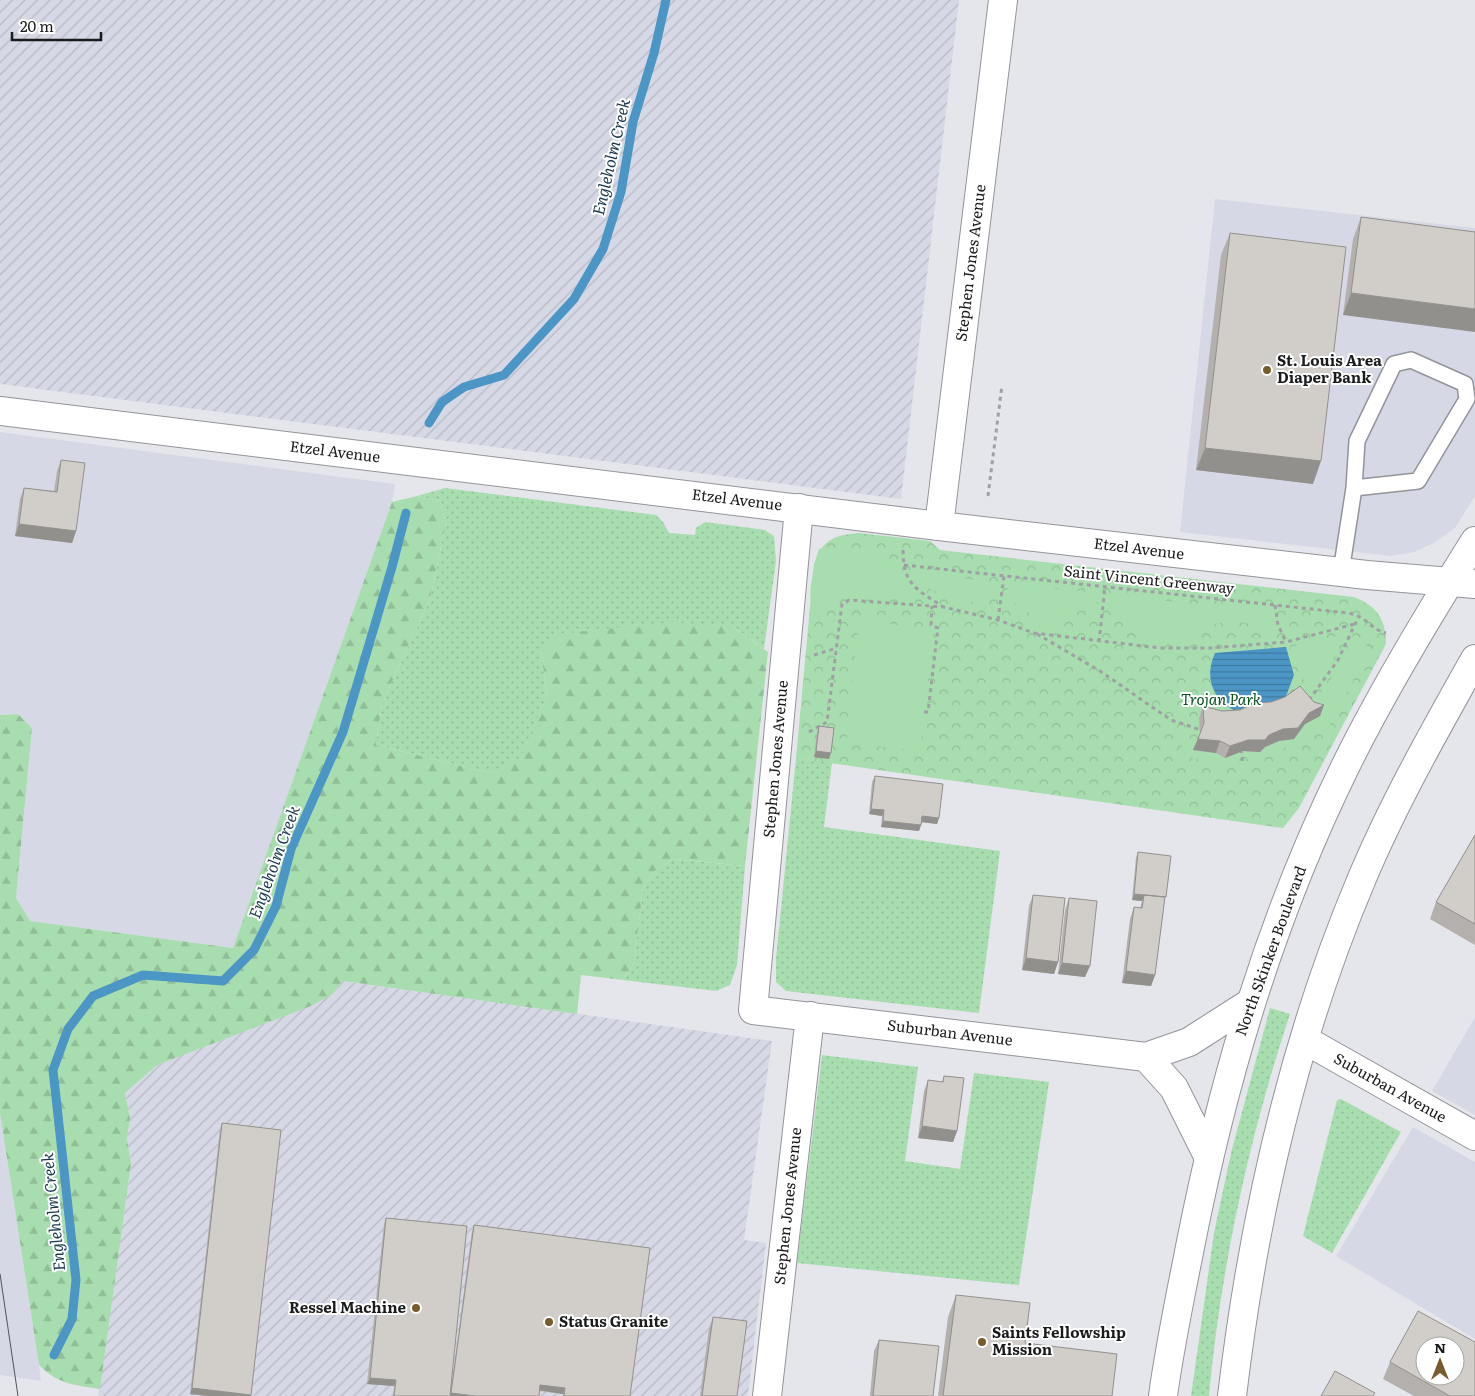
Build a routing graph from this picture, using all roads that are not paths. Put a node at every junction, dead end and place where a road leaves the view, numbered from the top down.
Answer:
1 (1003, 0) edge
2 (0, 411) edge
3 (1354, 488) junction
4 (800, 508) junction
5 (939, 526) junction
6 (1475, 541) edge
7 (1341, 572) junction
8 (1462, 583) edge
9 (1475, 659) edge
10 (1250, 1003) junction
11 (753, 1010) joint
12 (810, 1016) junction
13 (1304, 1040) junction
14 (1146, 1057) junction
15 (1475, 1136) edge
16 (1209, 1158) junction
17 (1170, 1349) junction
18 (767, 1396) edge
19 (1163, 1396) edge
20 (1172, 1396) edge
21 (1232, 1396) edge

1 - 5 street, Stephen Jones Avenue
2 - 4 street, Etzel Avenue
3 - 3 lane
3 - 7 lane
4 - 5 street, Etzel Avenue
4 - 11 street, Stephen Jones Avenue
5 - 7 street, Etzel Avenue
6 - 8 street, North Skinker Boulevard
7 - 8 street, Etzel Avenue
8 - 10 street, North Skinker Boulevard
9 - 13 street
10 - 14 street, Suburban Avenue
10 - 16 street, North Skinker Boulevard
11 - 12 street, Suburban Avenue
12 - 14 street, Suburban Avenue
12 - 18 street, Stephen Jones Avenue
13 - 15 street, Suburban Avenue
13 - 21 street
14 - 16 street
16 - 17 street, North Skinker Boulevard
17 - 19 street, North Skinker Boulevard
17 - 20 street

